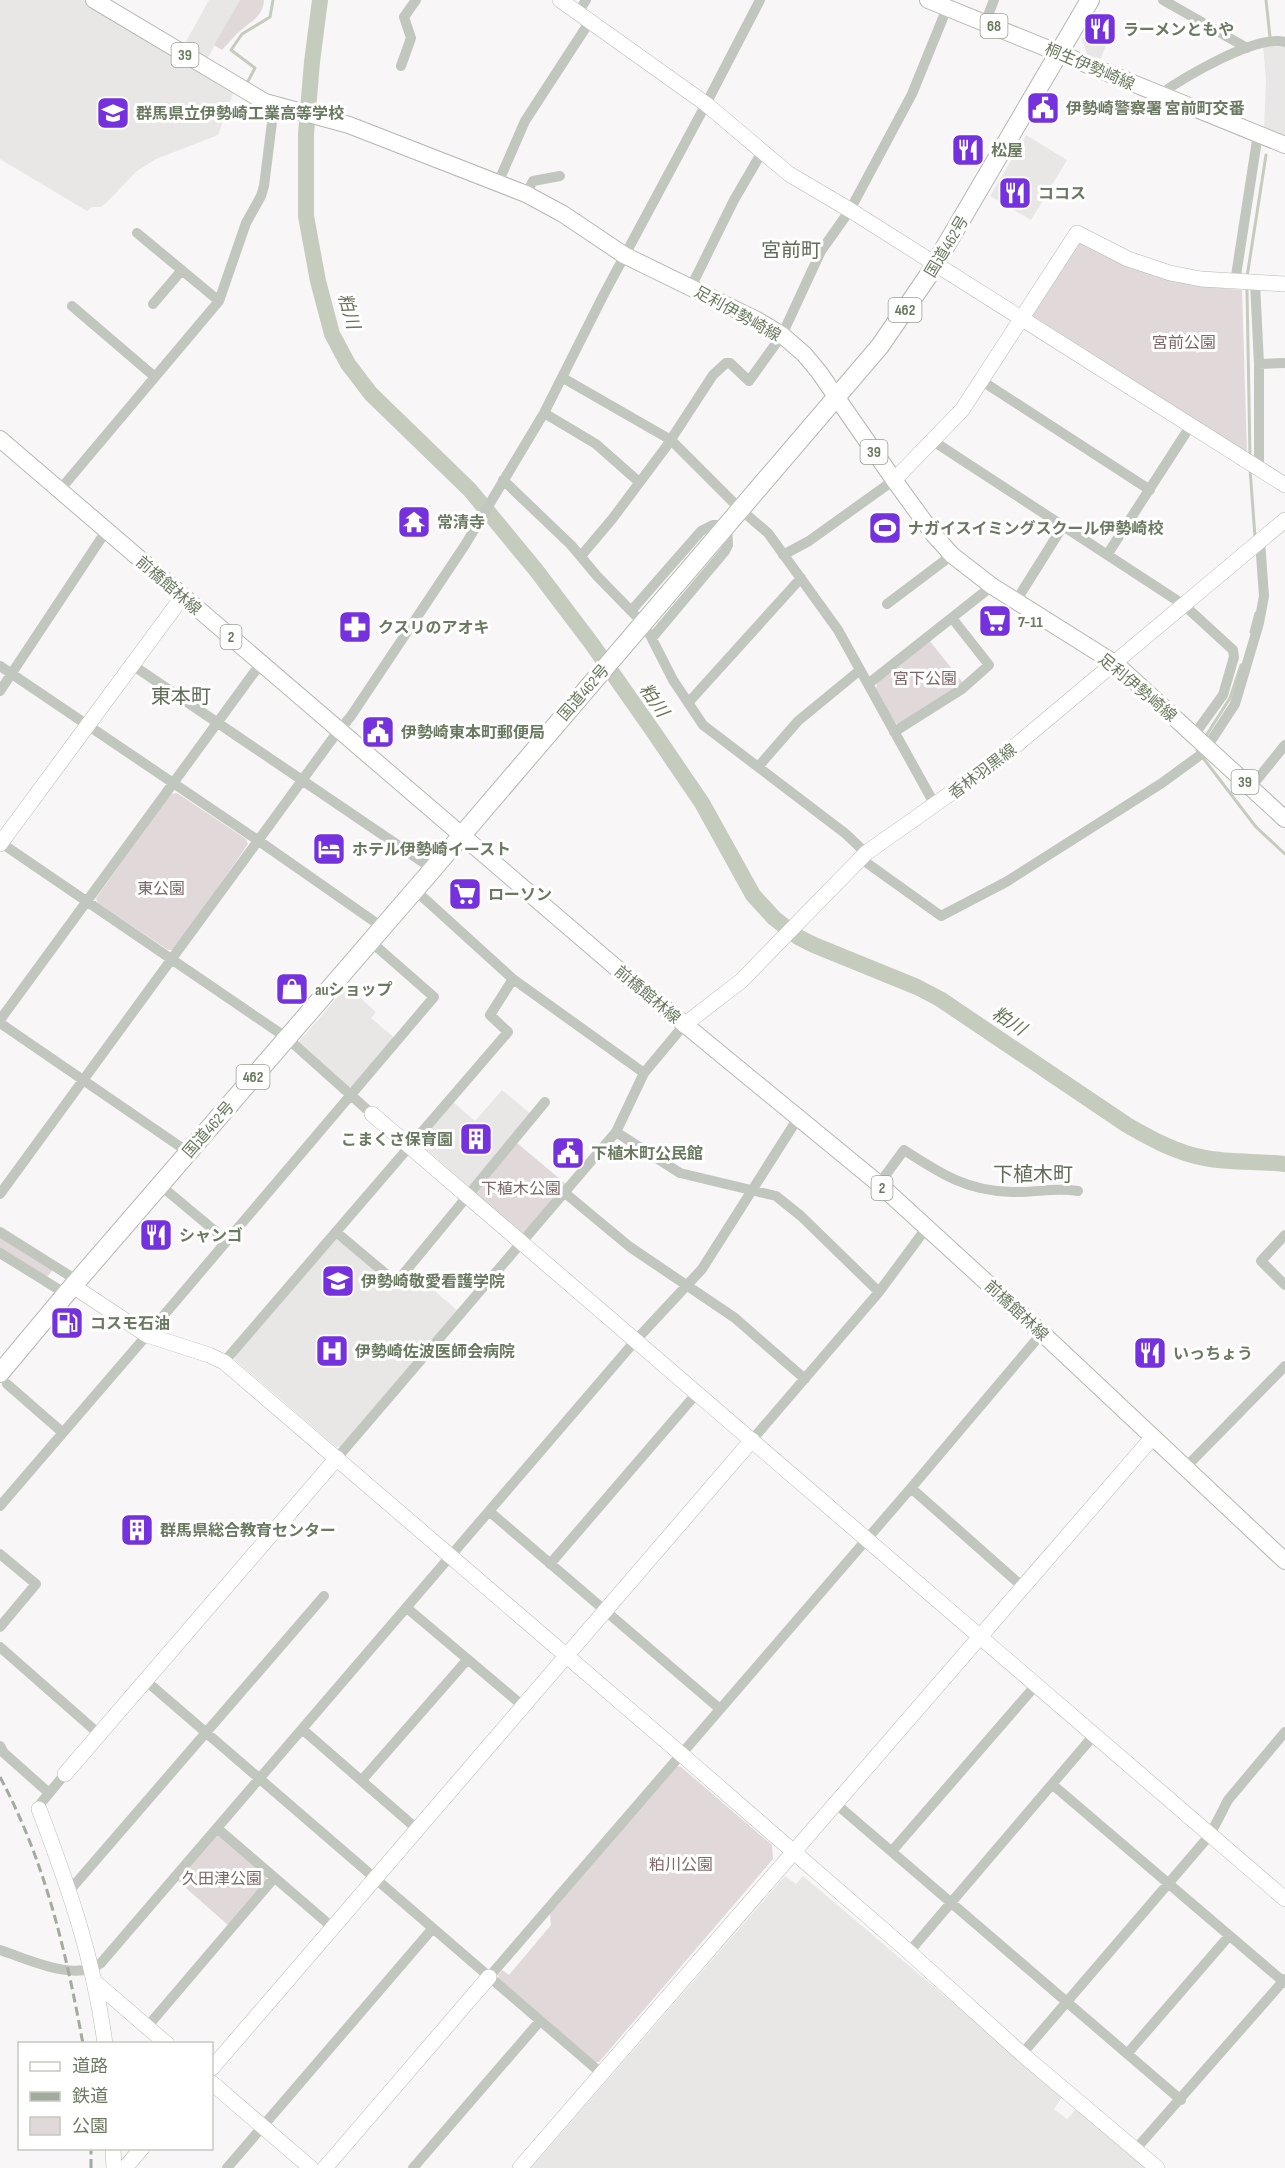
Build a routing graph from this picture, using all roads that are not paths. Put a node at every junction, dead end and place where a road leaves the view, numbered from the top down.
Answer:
1 (94, 0) edge
2 (416, 0) edge
3 (560, 0) edge
4 (760, 0) edge
5 (928, 0) edge
6 (994, 0) edge
7 (1090, 0) edge
8 (1163, 0) edge
9 (948, 8) junction
10 (584, 11) edge
11 (986, 23) junction
12 (1284, 40) edge
13 (1247, 48) junction
14 (1060, 53) junction
15 (401, 66) dead end
16 (1159, 95) junction
17 (706, 104) junction
18 (276, 106) junction
19 (1258, 134) junction
20 (1285, 145) edge
21 (762, 152) junction
22 (560, 176) dead end
23 (498, 183) junction
24 (526, 194) junction
25 (850, 210) junction
26 (137, 233) dead end
27 (624, 255) junction
28 (936, 264) junction
29 (182, 270) junction
30 (1235, 282) junction
31 (1256, 283) junction
32 (1285, 284) edge
33 (692, 287) junction
34 (219, 301) junction
35 (153, 303) dead end
36 (72, 306) dead end
37 (1022, 318) junction
38 (782, 335) junction
39 (1285, 363) edge
40 (1259, 364) junction
41 (155, 377) junction
42 (563, 378) junction
43 (982, 381) junction
44 (837, 397) junction
45 (544, 413) junction
46 (1191, 425) junction
47 (0, 439) edge
48 (671, 440) junction
49 (933, 441) junction
50 (1253, 464) junction
51 (894, 480) junction
52 (639, 482) junction
53 (502, 483) junction
54 (1285, 485) edge
55 (1149, 490) junction
56 (59, 491) junction
57 (741, 510) junction
58 (1285, 520) edge
59 (728, 525) junction
60 (1063, 526) junction
61 (106, 531) junction
62 (1257, 544) junction
63 (783, 555) junction
64 (952, 555) junction
65 (1107, 555) junction
66 (581, 556) junction
67 (801, 578) junction
68 (992, 586) junction
69 (183, 596) junction
70 (1016, 601) junction
71 (887, 604) dead end
72 (1184, 605) junction
73 (952, 618) junction
74 (261, 663) junction
75 (131, 664) junction
76 (1116, 664) junction
77 (0, 666) edge
78 (860, 670) junction
79 (11, 674) junction
80 (868, 684) junction
81 (0, 691) edge
82 (688, 703) junction
83 (217, 723) junction
84 (88, 726) junction
85 (339, 730) junction
86 (894, 732) junction
87 (1285, 745) edge
88 (1201, 746) junction
89 (758, 767) junction
90 (302, 781) junction
91 (174, 783) junction
92 (1251, 787) junction
93 (935, 805) junction
94 (1285, 819) edge
95 (461, 835) junction
96 (259, 841) junction
97 (0, 843) edge
98 (863, 855) junction
99 (433, 869) junction
100 (415, 890) junction
101 (87, 902) junction
102 (376, 934) junction
103 (172, 960) junction
104 (513, 979) junction
105 (0, 1021) edge
106 (684, 1025) junction
107 (287, 1038) junction
108 (644, 1073) junction
109 (83, 1080) junction
110 (352, 1094) junction
111 (545, 1102) dead end
112 (372, 1114) joint
113 (798, 1118) junction
114 (616, 1132) junction
115 (410, 1146) junction
116 (188, 1152) junction
117 (879, 1184) junction
118 (160, 1185) junction
119 (754, 1190) junction
120 (1078, 1191) dead end
121 (565, 1193) junction
122 (0, 1194) edge
123 (468, 1195) junction
124 (927, 1227) junction
125 (0, 1232) edge
126 (336, 1232) junction
127 (1285, 1235) edge
128 (227, 1241) junction
129 (522, 1242) junction
130 (0, 1253) edge
131 (1285, 1285) edge
132 (72, 1287) junction
133 (687, 1287) junction
134 (879, 1292) junction
135 (1042, 1333) junction
136 (147, 1335) junction
137 (636, 1340) junction
138 (224, 1362) junction
139 (1285, 1366) edge
140 (3, 1376) edge
141 (805, 1379) junction
142 (698, 1393) junction
143 (62, 1432) junction
144 (1152, 1438) junction
145 (752, 1440) junction
146 (337, 1458) junction
147 (1185, 1468) junction
148 (911, 1488) junction
149 (0, 1506) edge
150 (490, 1512) junction
151 (867, 1539) junction
152 (0, 1554) edge
153 (452, 1557) junction
154 (1285, 1561) edge
155 (550, 1564) junction
156 (1023, 1587) junction
157 (324, 1596) dead end
158 (407, 1608) junction
159 (604, 1611) junction
160 (0, 1627) edge
161 (981, 1637) junction
162 (0, 1647) edge
163 (567, 1656) junction
164 (467, 1660) junction
165 (145, 1680) junction
166 (1036, 1685) junction
167 (523, 1706) junction
168 (720, 1709) junction
169 (302, 1729) junction
170 (1285, 1732) edge
171 (206, 1733) junction
172 (99, 1734) junction
173 (1094, 1735) junction
174 (1, 1751) edge
175 (681, 1754) junction
176 (65, 1774) joint
177 (260, 1779) junction
178 (362, 1780) junction
179 (1053, 1785) junction
180 (49, 1793) junction
181 (835, 1803) junction
182 (39, 1809) joint
183 (217, 1828) junction
184 (417, 1829) junction
185 (1210, 1835) junction
186 (792, 1851) junction
187 (892, 1851) junction
188 (274, 1878) junction
189 (375, 1878) junction
190 (1168, 1883) junction
191 (70, 1890) junction
192 (1285, 1899) edge
193 (952, 1902) junction
194 (332, 1928) junction
195 (433, 1928) junction
196 (1229, 1936) junction
197 (0, 1950) edge
198 (909, 1952) junction
199 (94, 1977) junction
200 (489, 1977) junction
201 (1284, 1981) edge
202 (1067, 2001) junction
203 (540, 2020) junction
204 (147, 2027) junction
205 (105, 2042) edge
206 (166, 2042) edge
207 (1022, 2054) junction
208 (1127, 2054) junction
209 (213, 2067) edge
210 (601, 2073) junction
211 (213, 2084) edge
212 (1181, 2100) junction
213 (263, 2126) junction
214 (113, 2150) edge
215 (140, 2150) edge
216 (1136, 2150) junction
217 (114, 2168) edge
218 (125, 2168) edge
219 (227, 2168) edge
220 (311, 2168) edge
221 (326, 2168) edge
222 (413, 2168) edge
223 (520, 2168) edge
224 (1157, 2168) edge

1 - 18 main road, 足利伊勢崎線 / 39
2 - 15 street
3 - 10 street
4 - 17 street
5 - 9 main road, 桐生伊勢崎線 / 68
6 - 11 street
7 - 14 highway, 国道462号 / 462
8 - 13 street
9 - 11 main road, 桐生伊勢崎線 / 68
9 - 25 street
10 - 17 street
10 - 23 street
11 - 14 main road, 桐生伊勢崎線 / 68
12 - 13 street
13 - 16 street
14 - 16 main road, 桐生伊勢崎線 / 68
14 - 28 highway, 国道462号 / 462
16 - 19 main road, 桐生伊勢崎線 / 68
17 - 21 street
17 - 27 street
18 - 23 main road, 足利伊勢崎線 / 39
18 - 34 street
19 - 20 main road, 桐生伊勢崎線 / 68
19 - 30 street
21 - 25 street
21 - 33 street
22 - 24 street
23 - 24 main road, 足利伊勢崎線 / 39
24 - 27 main road, 足利伊勢崎線 / 39
25 - 28 street
25 - 38 street
26 - 29 street
27 - 33 main road, 足利伊勢崎線 / 39
27 - 42 street
28 - 37 street
28 - 44 highway, 国道462号 / 462
29 - 34 street
29 - 35 street
30 - 31 street
30 - 37 street
31 - 32 street
31 - 40 street
33 - 38 main road, 足利伊勢崎線 / 39
34 - 41 street
36 - 41 street
37 - 43 street
37 - 46 street
38 - 44 main road, 足利伊勢崎線 / 39
38 - 48 street
39 - 40 street
40 - 50 street
41 - 56 street
42 - 45 street
42 - 48 street
43 - 49 street
43 - 55 street
44 - 51 main road, 足利伊勢崎線 / 39
44 - 57 highway, 国道462号 / 462
45 - 52 street
45 - 53 street
46 - 50 street
46 - 55 street
47 - 56 main road, 前橋館林線 / 2
48 - 52 street
48 - 57 street
49 - 51 street
49 - 60 street
50 - 54 street
51 - 63 street
51 - 64 main road, 足利伊勢崎線 / 39
52 - 66 street
53 - 66 street
53 - 85 street
55 - 65 street
56 - 61 main road, 前橋館林線 / 2
57 - 59 highway, 国道462号 / 462
57 - 63 street
58 - 62 street, 香林羽黒線
59 - 66 street
59 - 82 street
59 - 95 highway, 国道462号 / 462
60 - 65 street
60 - 70 street
61 - 69 main road, 前橋館林線 / 2
61 - 79 street
62 - 72 street, 香林羽黒線
62 - 88 street
63 - 67 street
64 - 68 main road, 足利伊勢崎線 / 39
64 - 71 street
65 - 72 street
67 - 78 street
67 - 82 street
68 - 70 main road, 足利伊勢崎線 / 39
68 - 73 street
69 - 74 main road, 前橋館林線 / 2
69 - 75 street
70 - 76 main road, 足利伊勢崎線 / 39
72 - 76 street, 香林羽黒線
72 - 88 street
73 - 80 street
73 - 86 street
74 - 83 street
74 - 85 main road, 前橋館林線 / 2
75 - 83 street
75 - 84 street
76 - 88 main road, 足利伊勢崎線 / 39
76 - 93 street, 香林羽黒線
77 - 79 street
78 - 80 street
78 - 89 street
79 - 81 street
79 - 84 street
80 - 86 street
82 - 89 street
83 - 90 street
83 - 91 street
84 - 91 street
84 - 97 street
85 - 90 street
85 - 95 main road, 前橋館林線 / 2
86 - 93 street
87 - 92 street
88 - 92 main road, 足利伊勢崎線 / 39
88 - 98 street
89 - 98 street
90 - 96 street
90 - 99 street
91 - 96 street
91 - 101 street
92 - 94 main road, 足利伊勢崎線 / 39
93 - 98 street, 香林羽黒線
95 - 99 highway, 国道462号 / 462
95 - 106 main road, 前橋館林線 / 2
96 - 102 street
96 - 103 street
97 - 101 street
98 - 106 street, 香林羽黒線
99 - 100 highway, 国道462号 / 462
100 - 102 highway, 国道462号 / 462
100 - 104 street
101 - 103 street
101 - 105 street
102 - 107 highway, 国道462号 / 462
102 - 110 street
103 - 107 street
103 - 109 street
104 - 108 street
104 - 115 street
105 - 109 street
106 - 108 street
106 - 113 main road, 前橋館林線 / 2
107 - 110 street
107 - 116 highway, 国道462号 / 462
108 - 114 street
109 - 116 street
109 - 122 street
110 - 112 street
110 - 128 street
111 - 123 street
112 - 115 street
113 - 117 main road, 前橋館林線 / 2
113 - 119 street
114 - 119 street
114 - 121 street
115 - 123 street
115 - 126 street
116 - 118 highway, 国道462号 / 462
117 - 120 street
117 - 124 main road, 前橋館林線 / 2
118 - 128 street
118 - 132 highway, 国道462号 / 462
119 - 133 street
119 - 134 street
121 - 129 street
121 - 133 street
123 - 126 street
123 - 129 street
124 - 134 street
124 - 135 main road, 前橋館林線 / 2
125 - 132 street
126 - 138 street
127 - 131 street
128 - 136 street
129 - 137 street
129 - 146 street
130 - 132 street
132 - 136 street
132 - 140 highway, 国道462号 / 462
133 - 137 street
133 - 141 street
134 - 141 street
135 - 144 main road, 前橋館林線 / 2
135 - 148 street
136 - 138 street
136 - 143 street
137 - 142 street
137 - 150 street
138 - 146 street
139 - 147 street
140 - 143 street
141 - 145 street
142 - 145 street
142 - 155 street
143 - 149 street
144 - 147 main road, 前橋館林線 / 2
144 - 156 street
145 - 151 street
145 - 159 street
146 - 153 street
146 - 165 street
147 - 154 main road, 前橋館林線 / 2
148 - 151 street
148 - 156 street
150 - 153 street
150 - 155 street
151 - 161 street
151 - 168 street
152 - 160 street
153 - 158 street
153 - 163 street
155 - 159 street
156 - 161 street
157 - 171 street
158 - 164 street
158 - 169 street
159 - 163 street
159 - 168 street
161 - 166 street
161 - 181 street
162 - 172 street
163 - 167 street
163 - 175 street
164 - 167 street
164 - 178 street
165 - 171 street
165 - 172 street
166 - 173 street
166 - 187 street
167 - 184 street
168 - 175 street
169 - 177 street
169 - 178 street
170 - 185 street
171 - 177 street
171 - 191 street
172 - 176 street
173 - 179 street
173 - 185 street
174 - 180 street
175 - 186 street
175 - 200 street
176 - 180 street
177 - 183 street
177 - 189 street
178 - 184 street
179 - 190 street
179 - 193 street
180 - 182 street
181 - 186 street
181 - 187 street
182 - 191 street
183 - 188 street
183 - 199 street
184 - 189 street
185 - 190 street
185 - 192 street
186 - 198 street
186 - 210 street
187 - 193 street
188 - 194 street
188 - 204 street
189 - 194 street
189 - 195 street
190 - 196 street
190 - 202 street
191 - 199 street
193 - 198 street
193 - 202 street
194 - 209 street
195 - 200 street
195 - 213 street
196 - 201 street
196 - 208 street
197 - 199 street
198 - 207 street
199 - 204 street
199 - 205 street
200 - 203 street
200 - 221 street
201 - 212 street
202 - 207 street
202 - 208 street
203 - 210 street
203 - 222 street
204 - 206 street
207 - 216 street
208 - 212 street
210 - 223 street
211 - 213 street
212 - 216 street
213 - 219 street
213 - 220 street
214 - 217 street
215 - 218 street
216 - 224 street

